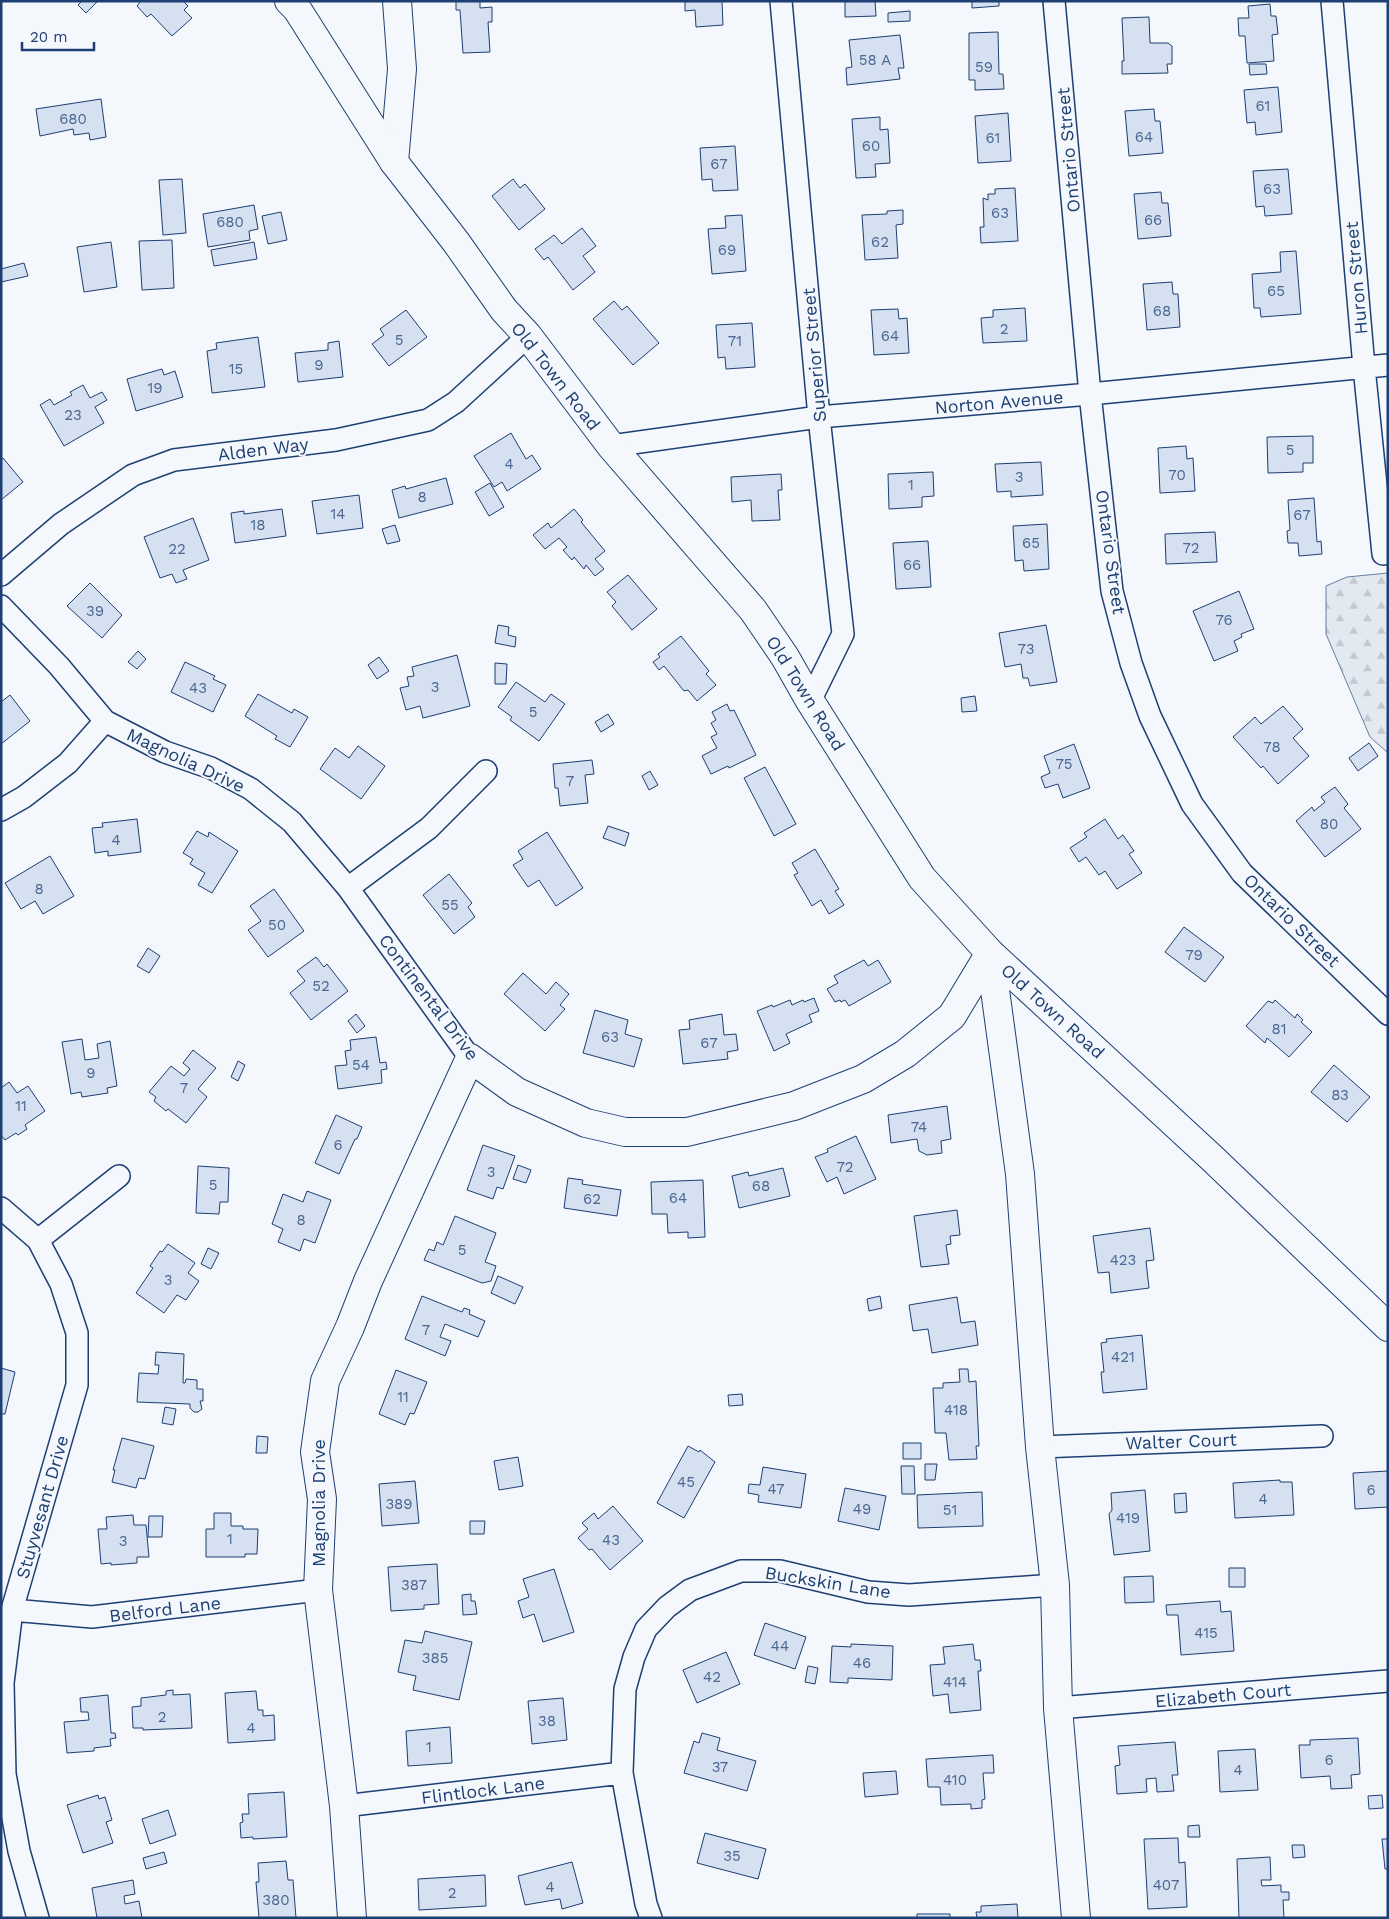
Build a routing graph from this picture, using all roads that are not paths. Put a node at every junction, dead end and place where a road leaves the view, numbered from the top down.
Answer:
1 (289, 1) edge
2 (397, 1) edge
3 (781, 1) edge
4 (1054, 1) edge
5 (1332, 1) edge
6 (394, 162) junction
7 (528, 336) junction
8 (1388, 365) edge
9 (1364, 367) junction
10 (1090, 394) junction
11 (819, 417) junction
12 (611, 446) junction
13 (1383, 554) dead end
14 (1, 575) edge
15 (1, 606) edge
16 (810, 701) junction
17 (105, 721) junction
18 (486, 771) dead end
19 (1, 810) edge
20 (348, 888) junction
21 (990, 953) junction
22 (1388, 1014) edge
23 (470, 1058) junction
24 (119, 1176) dead end
25 (1, 1208) edge
26 (38, 1240) junction
27 (1388, 1327) edge
28 (1322, 1436) dead end
29 (1040, 1447) junction
30 (1055, 1585) junction
31 (318, 1590) junction
32 (12, 1610) junction
33 (1388, 1681) edge
34 (1058, 1708) junction
35 (622, 1773) junction
36 (344, 1806) junction
37 (38, 1918) edge
38 (352, 1918) edge
39 (651, 1918) edge
40 (1076, 1918) edge

1 - 6 street, Old Town Road
2 - 6 street
3 - 11 street, Superior Street
4 - 10 street, Ontario Street
5 - 9 street, Huron Street
6 - 7 street, Old Town Road
7 - 12 street, Old Town Road
7 - 14 street, Alden Way
8 - 9 street, Norton Avenue
9 - 10 street, Norton Avenue
9 - 13 street, Huron Street
10 - 11 street, Norton Avenue
10 - 22 street, Ontario Street
11 - 12 street, Norton Avenue
11 - 16 street, Superior Street
12 - 16 street, Old Town Road
15 - 17 street
16 - 21 street, Old Town Road
17 - 19 street
17 - 20 street, Magnolia Drive
18 - 20 street
20 - 23 street, Continental Drive
21 - 23 street, Continental Drive
21 - 27 street, Old Town Road
21 - 29 street
23 - 31 street, Magnolia Drive
24 - 26 street
25 - 26 street, Stuyvesant Drive
26 - 32 street, Stuyvesant Drive
28 - 29 street, Walter Court
29 - 30 street
30 - 34 street
30 - 35 street, Buckskin Lane
31 - 32 street, Belford Lane
31 - 36 street, Magnolia Drive
32 - 37 street, Stuyvesant Drive
33 - 34 street, Elizabeth Court
34 - 40 street
35 - 36 street, Flintlock Lane
35 - 39 street, Buckskin Lane
36 - 38 street, Magnolia Drive

